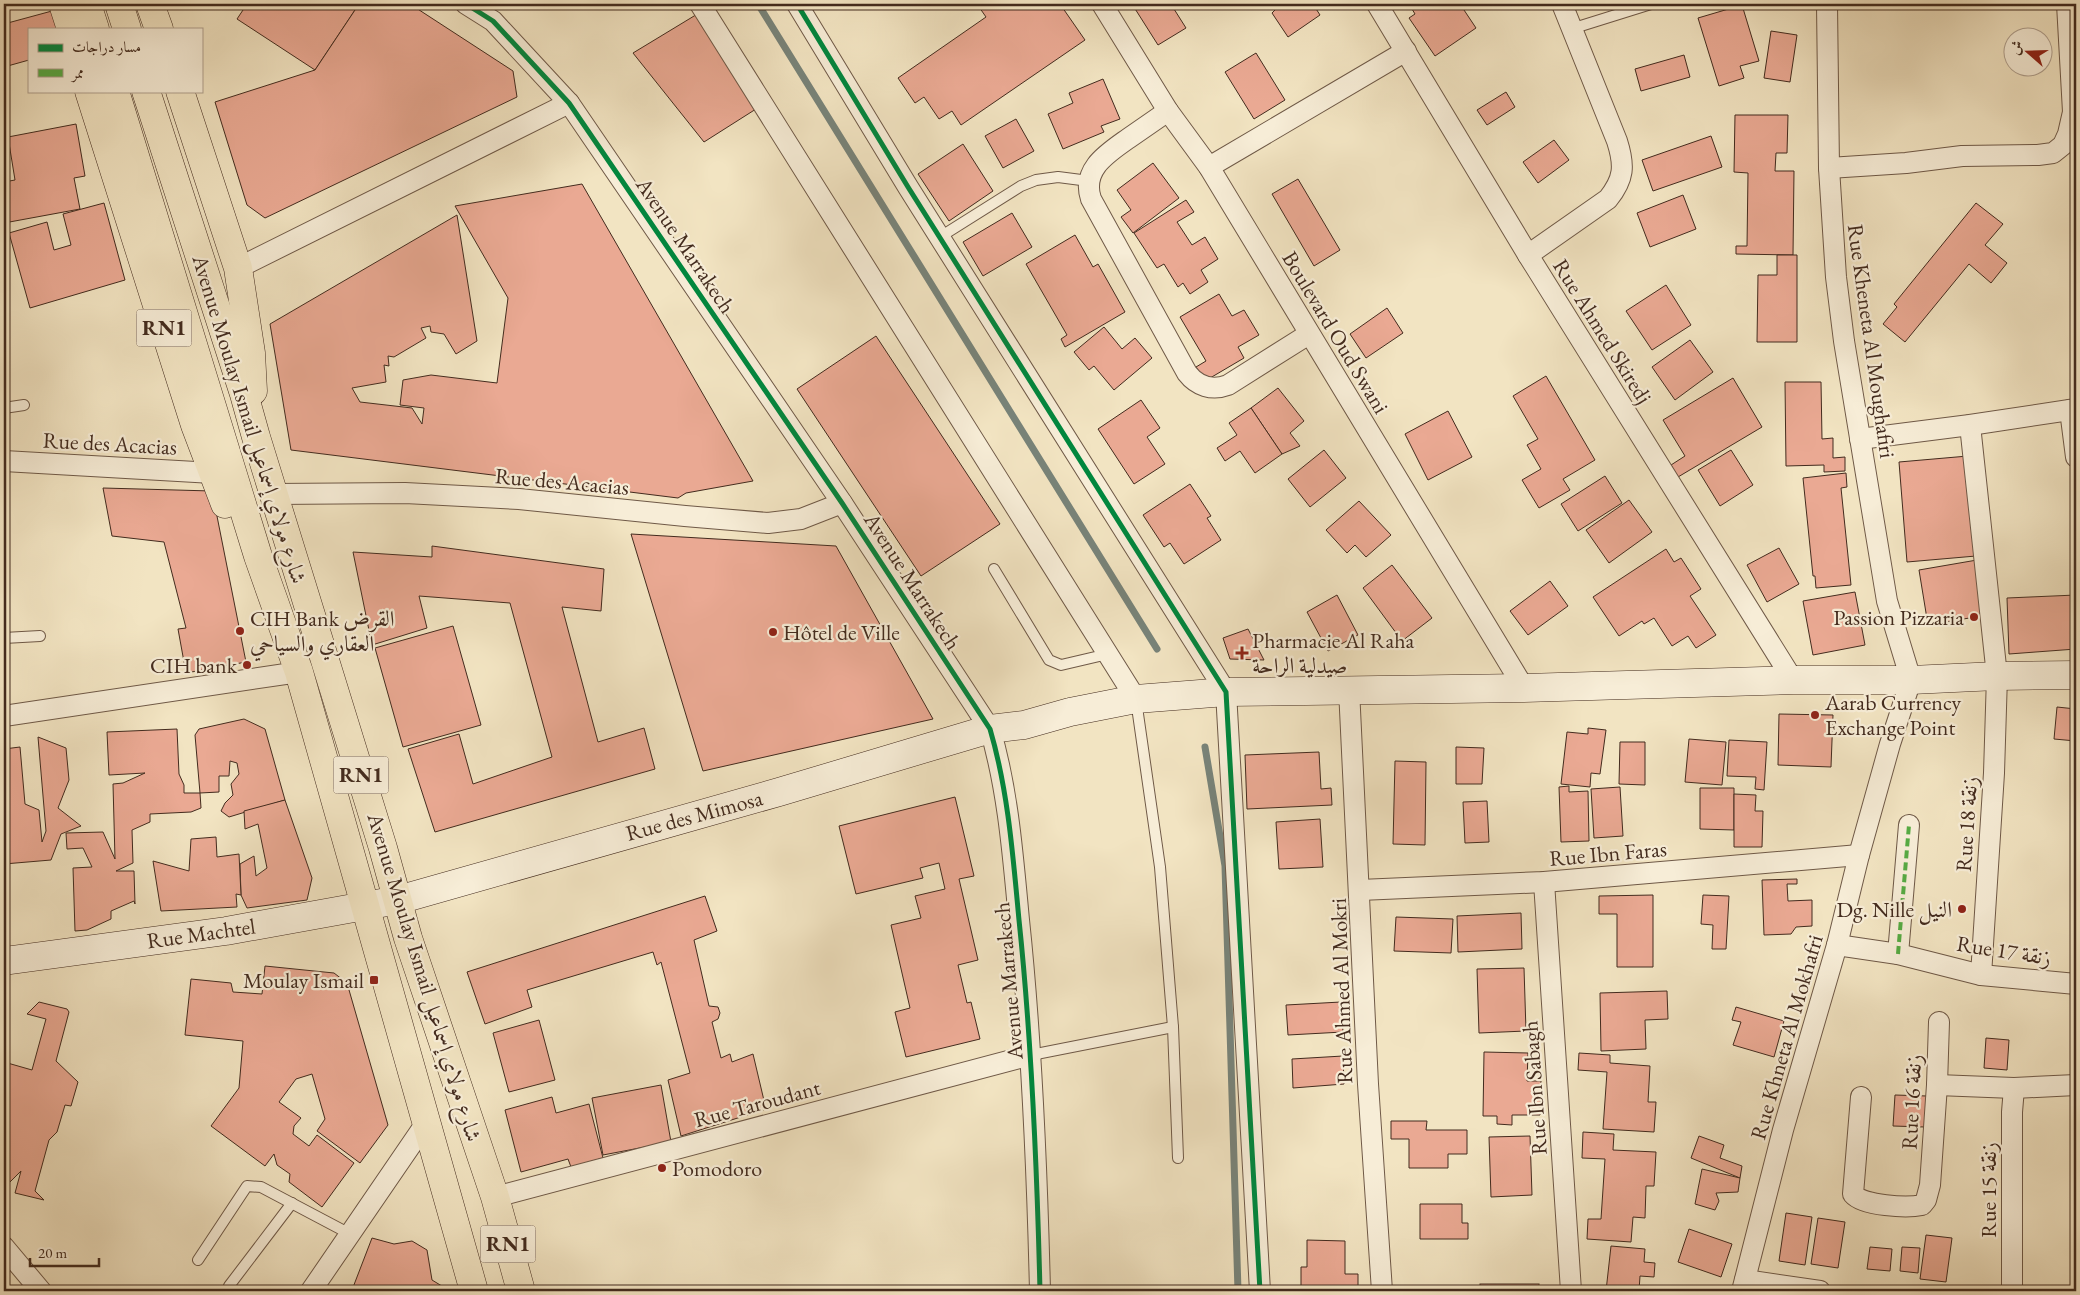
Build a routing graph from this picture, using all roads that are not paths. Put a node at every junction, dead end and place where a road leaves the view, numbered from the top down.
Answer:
1 (63, 4) edge
2 (88, 4) edge
3 (119, 4) edge
4 (150, 4) edge
5 (466, 4) edge
6 (700, 4) edge
7 (797, 4) edge
8 (1102, 4) edge
9 (1377, 4) edge
10 (1562, 4) edge
11 (1651, 4) edge
12 (1827, 4) edge
13 (2067, 4) edge
14 (71, 28) edge
15 (95, 28) edge
16 (127, 28) edge
17 (159, 28) edge
18 (1571, 29) junction
19 (1406, 51) junction
20 (89, 92) edge
21 (115, 92) edge
22 (146, 92) edge
23 (180, 92) edge
24 (569, 103) junction
25 (1168, 111) junction
26 (1209, 167) junction
27 (1829, 168) junction
28 (1089, 181) junction
29 (940, 237) junction
30 (1528, 255) junction
31 (238, 268) junction
32 (1309, 334) junction
33 (24, 405) dead end
34 (4, 408) edge
35 (2073, 409) edge
36 (1970, 425) junction
37 (256, 438) junction
38 (1860, 439) junction
39 (2076, 457) edge
40 (4, 461) edge
41 (213, 473) junction
42 (274, 494) junction
43 (842, 503) junction
44 (258, 556) junction
45 (994, 569) dead end
46 (40, 636) dead end
47 (4, 638) edge
48 (1108, 654) junction
49 (299, 672) junction
50 (2076, 675) edge
51 (1997, 676) junction
52 (1793, 680) junction
53 (1910, 680) junction
54 (1524, 688) junction
55 (1349, 689) junction
56 (1226, 692) junction
57 (1136, 699) junction
58 (4, 716) edge
59 (990, 729) junction
60 (1909, 826) dead end
61 (1859, 855) junction
62 (1544, 882) junction
63 (1360, 890) junction
64 (398, 900) junction
65 (367, 907) junction
66 (1837, 945) junction
67 (1898, 954) junction
68 (4, 961) edge
69 (1981, 975) junction
70 (2076, 984) edge
71 (1939, 1022) dead end
72 (1173, 1027) junction
73 (1031, 1055) junction
74 (1937, 1085) junction
75 (2076, 1085) edge
76 (2014, 1088) junction
77 (1861, 1097) dead end
78 (426, 1123) junction
79 (1178, 1158) dead end
80 (495, 1198) junction
81 (292, 1203) junction
82 (350, 1234) junction
83 (4, 1248) edge
84 (198, 1260) dead end
85 (1744, 1285) edge
86 (229, 1286) dead end
87 (41, 1291) edge
88 (311, 1291) edge
89 (474, 1291) edge
90 (521, 1291) edge
91 (1040, 1291) edge
92 (1260, 1291) edge
93 (1382, 1291) edge
94 (1571, 1291) edge
95 (1819, 1291) edge
96 (2012, 1291) edge

1 - 14 highway
2 - 15 highway
3 - 16 highway
4 - 17 highway
5 - 24 street, Avenue Marrakech
6 - 48 street
7 - 29 street
8 - 25 street, Boulevard Oud Swani
9 - 19 street, Rue Ahmed Skiredj
10 - 18 street
11 - 18 lane
12 - 27 street, Rue Kheneta Al Moughafiri
13 - 27 street
18 - 30 street
19 - 26 street
19 - 30 street, Rue Ahmed Skiredj
20 - 41 highway, RN1
21 - 44 highway, Avenue Moulay Ismail شارع مولاي إسماعيل
22 - 37 highway, Avenue Moulay Ismail شارع مولاي إسماعيل
23 - 31 highway, RN1
24 - 31 street
24 - 43 street, Avenue Marrakech
25 - 26 street, Boulevard Oud Swani
25 - 28 street
26 - 32 street, Boulevard Oud Swani
27 - 38 street, Rue Kheneta Al Moughafiri
28 - 29 lane
28 - 32 street
29 - 56 street
30 - 52 street, Rue Ahmed Skiredj
31 - 37 highway, RN1
32 - 54 street, Boulevard Oud Swani
33 - 34 lane
35 - 36 street
35 - 39 street
36 - 38 street
36 - 51 street, Rue 18 زنقة
37 - 42 highway, Avenue Moulay Ismail شارع مولاي إسماعيل / RN1
38 - 53 street, Rue Kheneta Al Moughafiri
40 - 41 street, Rue des Acacias
41 - 44 highway, RN1
42 - 43 street, Rue des Acacias
42 - 64 highway, Avenue Moulay Ismail شارع مولاي إسماعيل / RN1
43 - 59 street, Avenue Marrakech
44 - 49 highway, Avenue Moulay Ismail شارع مولاي إسماعيل / RN1
45 - 48 lane
46 - 47 lane
48 - 57 street
49 - 58 street
49 - 65 highway, Avenue Moulay Ismail شارع مولاي إسماعيل / RN1
50 - 51 main road, Rue des Mimosa
51 - 53 main road, Rue des Mimosa
51 - 69 street, Rue 18 زنقة
52 - 53 main road, Rue des Mimosa
52 - 54 main road, Rue des Mimosa
53 - 61 street, Rue Khneta Al Mokhafri
54 - 55 main road, Rue des Mimosa
55 - 56 main road, Rue des Mimosa
55 - 63 street, Rue Ahmed Al Mokri
56 - 57 main road, Rue des Mimosa
56 - 92 street
57 - 59 main road, Rue des Mimosa
57 - 72 lane
59 - 64 main road, Rue des Mimosa
59 - 73 street, Avenue Marrakech
60 - 67 street
61 - 62 street, Rue Ibn Faras
61 - 66 street, Rue Khneta Al Mokhafri
62 - 63 street, Rue Ibn Faras
62 - 94 street, Rue Ibn Sabagh
63 - 93 street, Rue Ahmed Al Mokri
64 - 65 main road, Rue Machtel
64 - 80 highway, Avenue Moulay Ismail شارع مولاي إسماعيل / RN1
65 - 68 main road, Rue Machtel
65 - 78 highway, Avenue Moulay Ismail شارع مولاي إسماعيل / RN1
66 - 67 street, Rue 17 زنقة
66 - 85 street, Rue Khneta Al Mokhafri
67 - 69 street, Rue 17 زنقة
69 - 70 street, Rue 17 زنقة
71 - 74 street, Rue 16 زنقة
72 - 73 lane
72 - 79 lane
73 - 80 street, Rue Taroudant
73 - 91 street, Avenue Marrakech
74 - 76 street
74 - 77 street, Rue 16 زنقة
75 - 76 street
76 - 96 street, Rue 15 زنقة
78 - 82 street
78 - 89 highway, Avenue Moulay Ismail شارع مولاي إسماعيل / RN1
80 - 90 highway, Avenue Moulay Ismail شارع مولاي إسماعيل / RN1
81 - 82 lane
81 - 84 lane
81 - 86 lane
82 - 88 street
83 - 87 street
85 - 95 street

